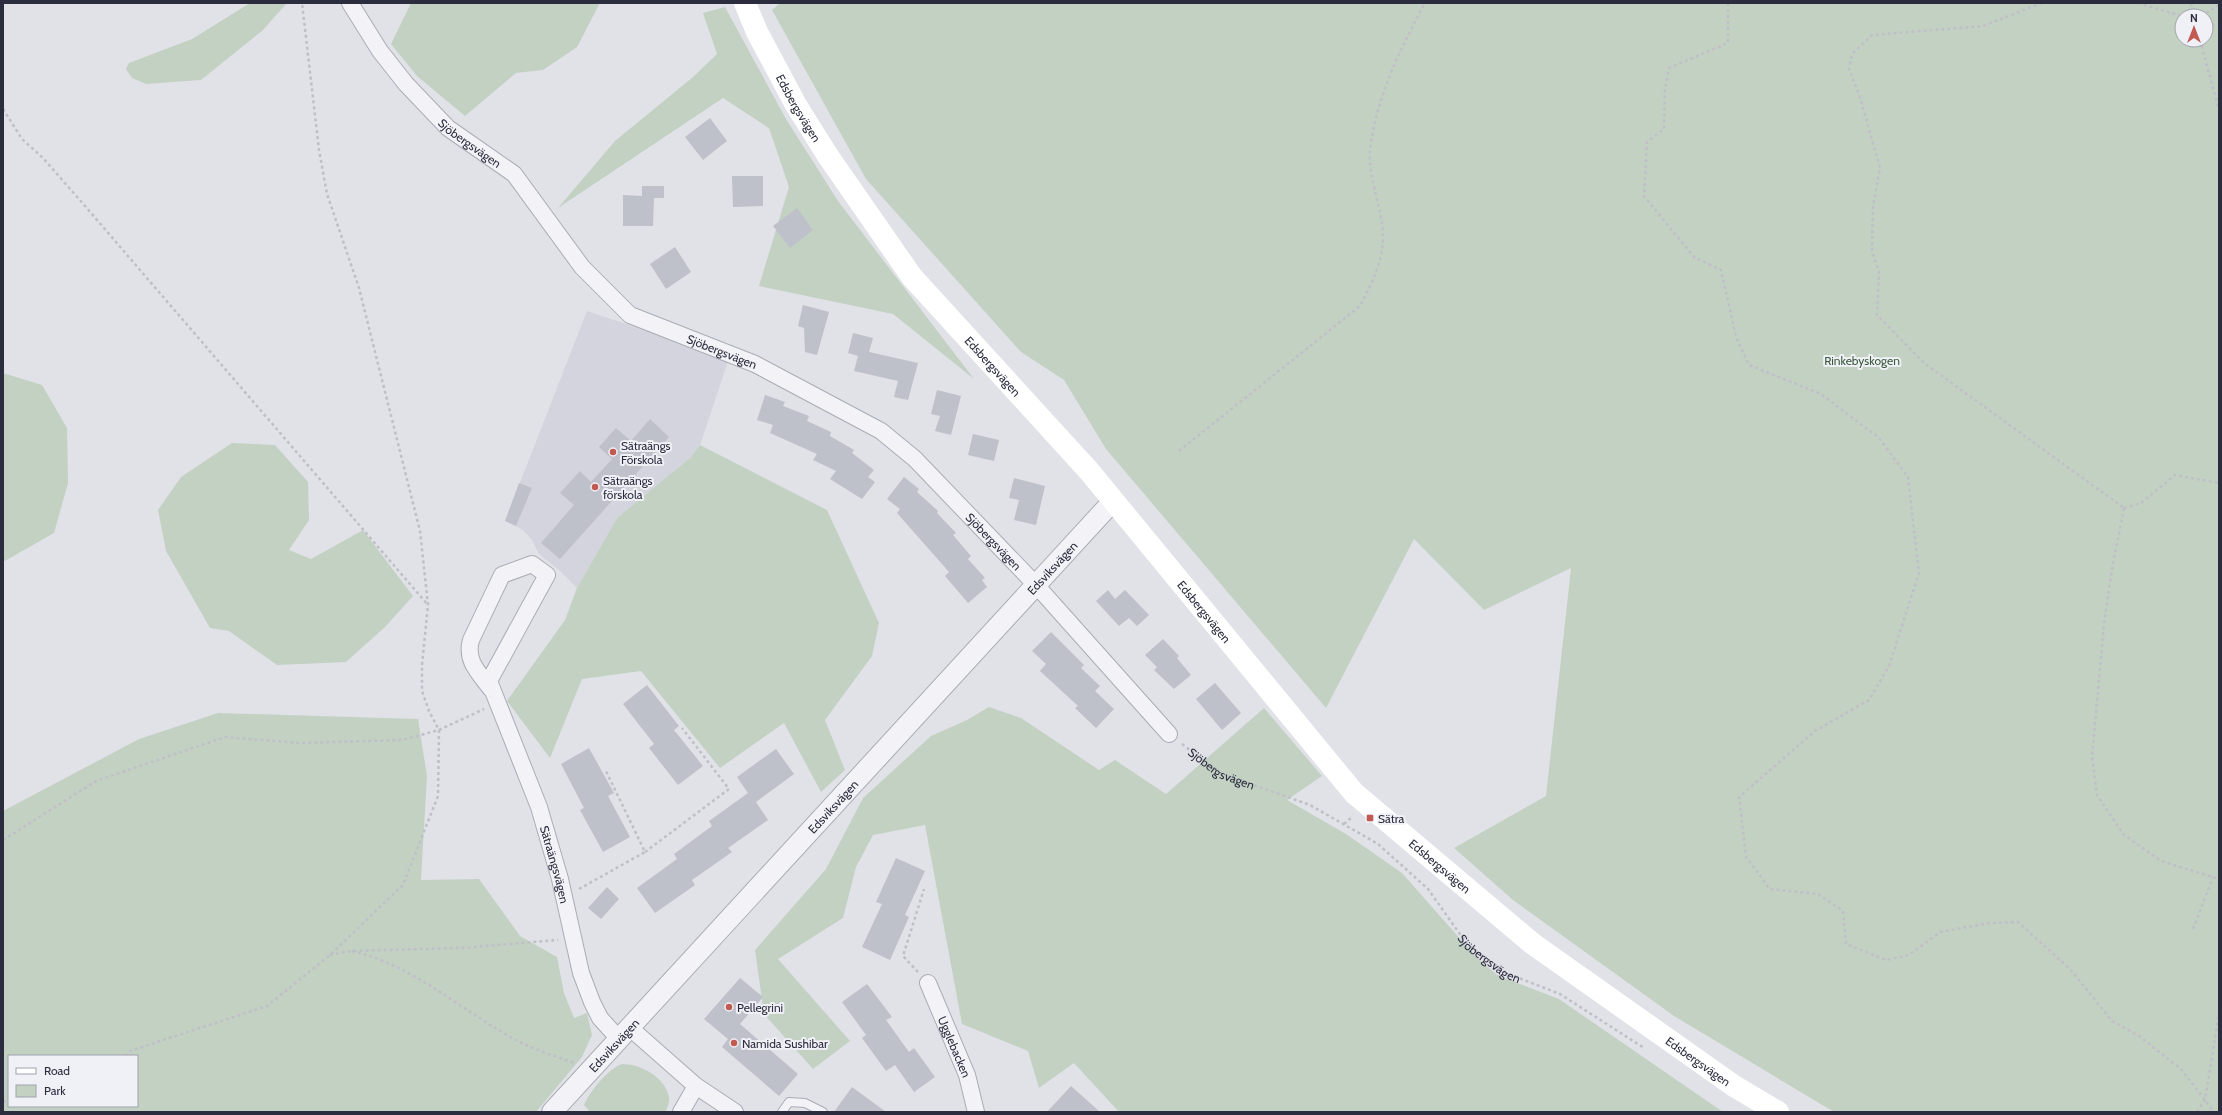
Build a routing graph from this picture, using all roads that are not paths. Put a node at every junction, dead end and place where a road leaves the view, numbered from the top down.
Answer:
1 (350, 3) edge
2 (745, 3) edge
3 (1114, 501) junction
4 (1036, 585) junction
5 (494, 696) junction
6 (1169, 734) road end
7 (928, 983) road end
8 (624, 1032) junction
9 (696, 1086) junction
10 (552, 1112) edge
11 (681, 1112) edge
12 (735, 1112) edge
13 (782, 1112) edge
14 (823, 1112) edge
15 (976, 1112) edge
16 (1778, 1112) edge

1 - 4 street, Sjöbergsvägen
2 - 3 main road, Edsbergsvägen
3 - 4 street, Edsviksvägen
3 - 16 main road, Edsbergsvägen
4 - 6 street, Sjöbergsvägen
4 - 8 street, Edsviksvägen
5 - 5 street, Sätraängsvägen
5 - 8 street, Sätraängsvägen
7 - 15 street, Ugglebacken
8 - 9 street, Sätraängsvägen
8 - 10 street, Edsviksvägen
9 - 11 street
9 - 12 street, Sätraängsvägen
13 - 14 lane

